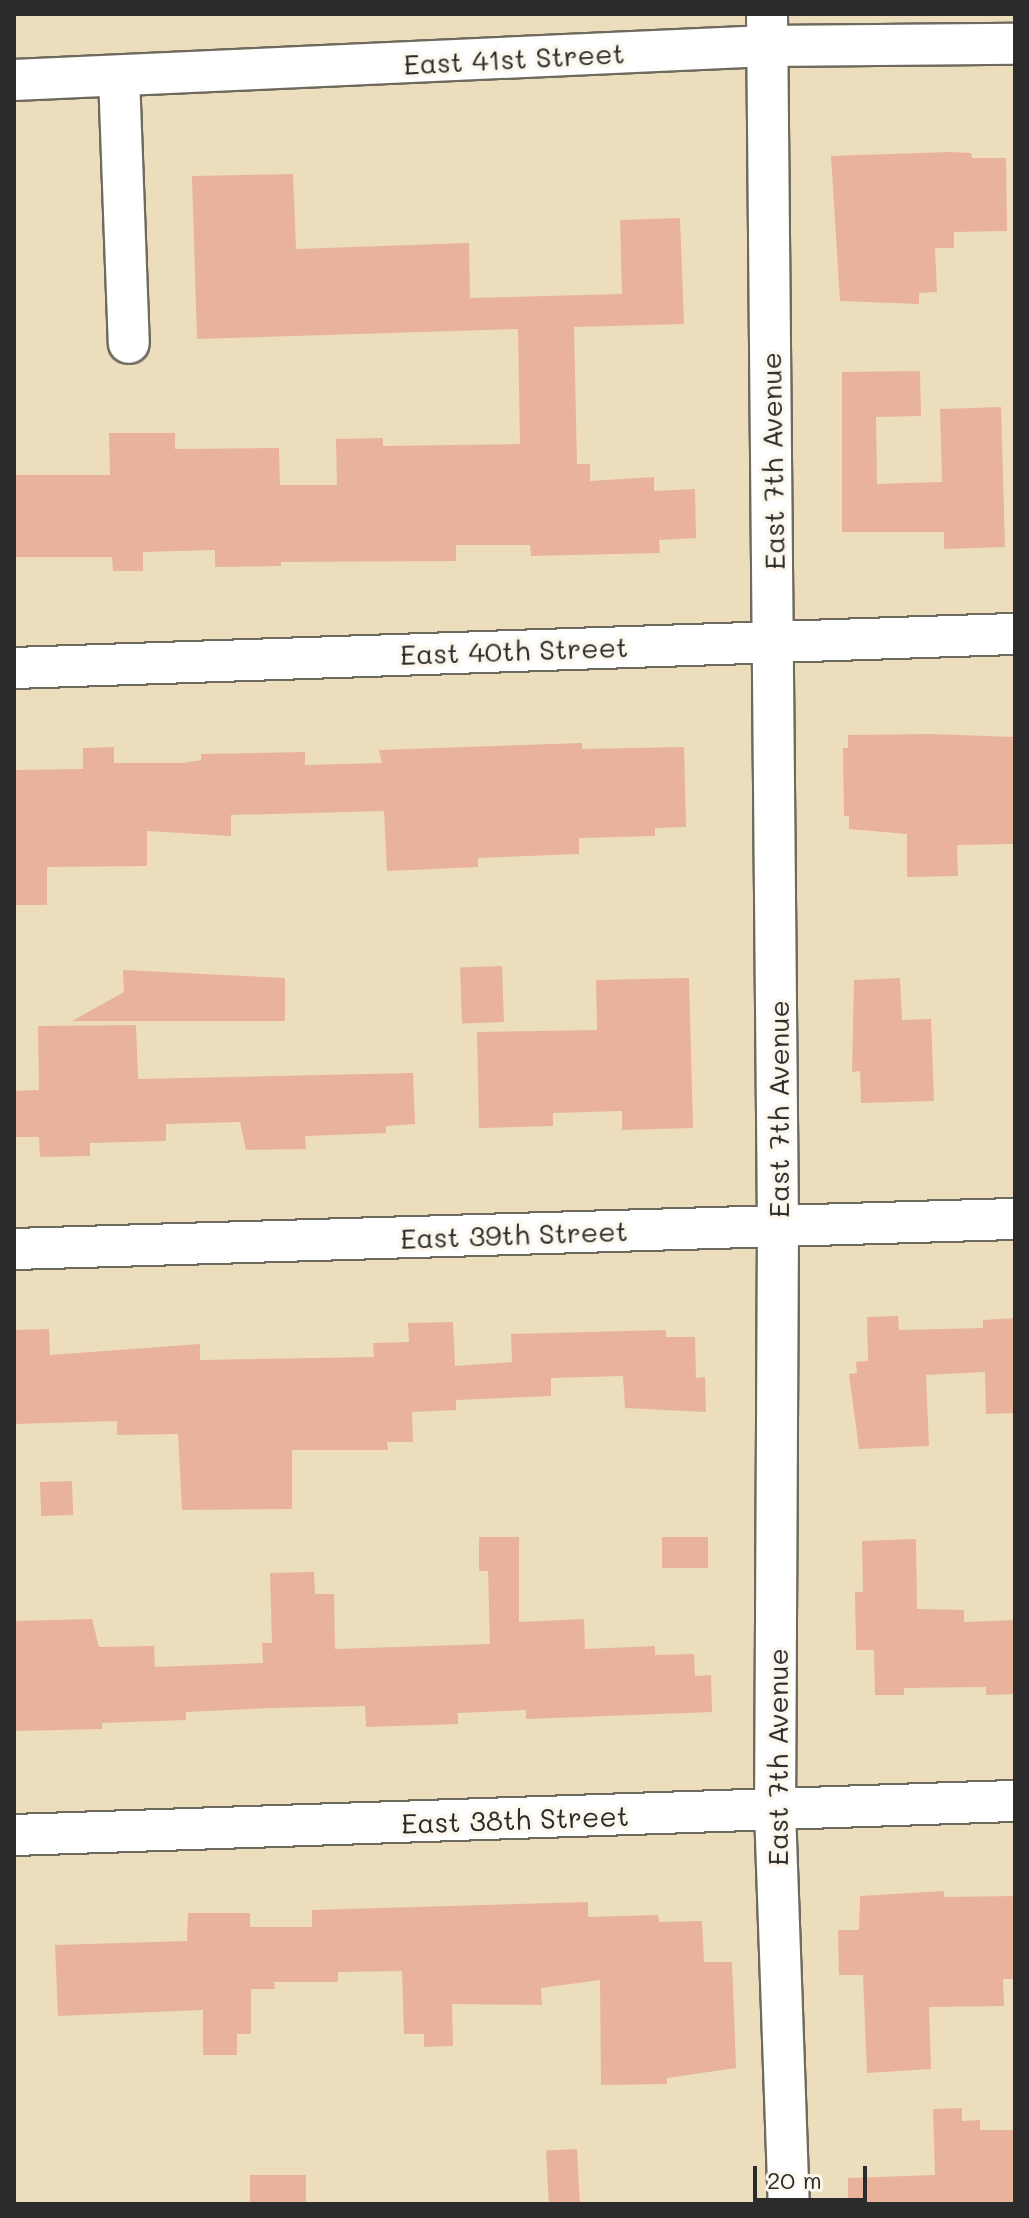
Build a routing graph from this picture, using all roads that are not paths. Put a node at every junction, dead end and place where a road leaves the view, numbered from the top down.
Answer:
1 (767, 30) edge
2 (1015, 44) edge
3 (119, 76) junction
4 (14, 80) edge
5 (129, 343) dead end
6 (1015, 634) edge
7 (774, 640) junction
8 (14, 668) edge
9 (1015, 1219) edge
10 (778, 1226) junction
11 (14, 1249) edge
12 (1015, 1801) edge
13 (775, 1810) junction
14 (14, 1835) edge
15 (789, 2204) edge

1 - 2 street, East 41st Street
1 - 3 street, East 41st Street
1 - 7 street, East 7th Avenue
3 - 4 street, East 41st Street
3 - 5 street
6 - 7 street, East 40th Street
7 - 8 street, East 40th Street
7 - 10 street, East 7th Avenue
9 - 10 street, East 39th Street
10 - 11 street, East 39th Street
10 - 13 street, East 7th Avenue
12 - 13 street, East 38th Street
13 - 14 street, East 38th Street
13 - 15 street, East 7th Avenue

